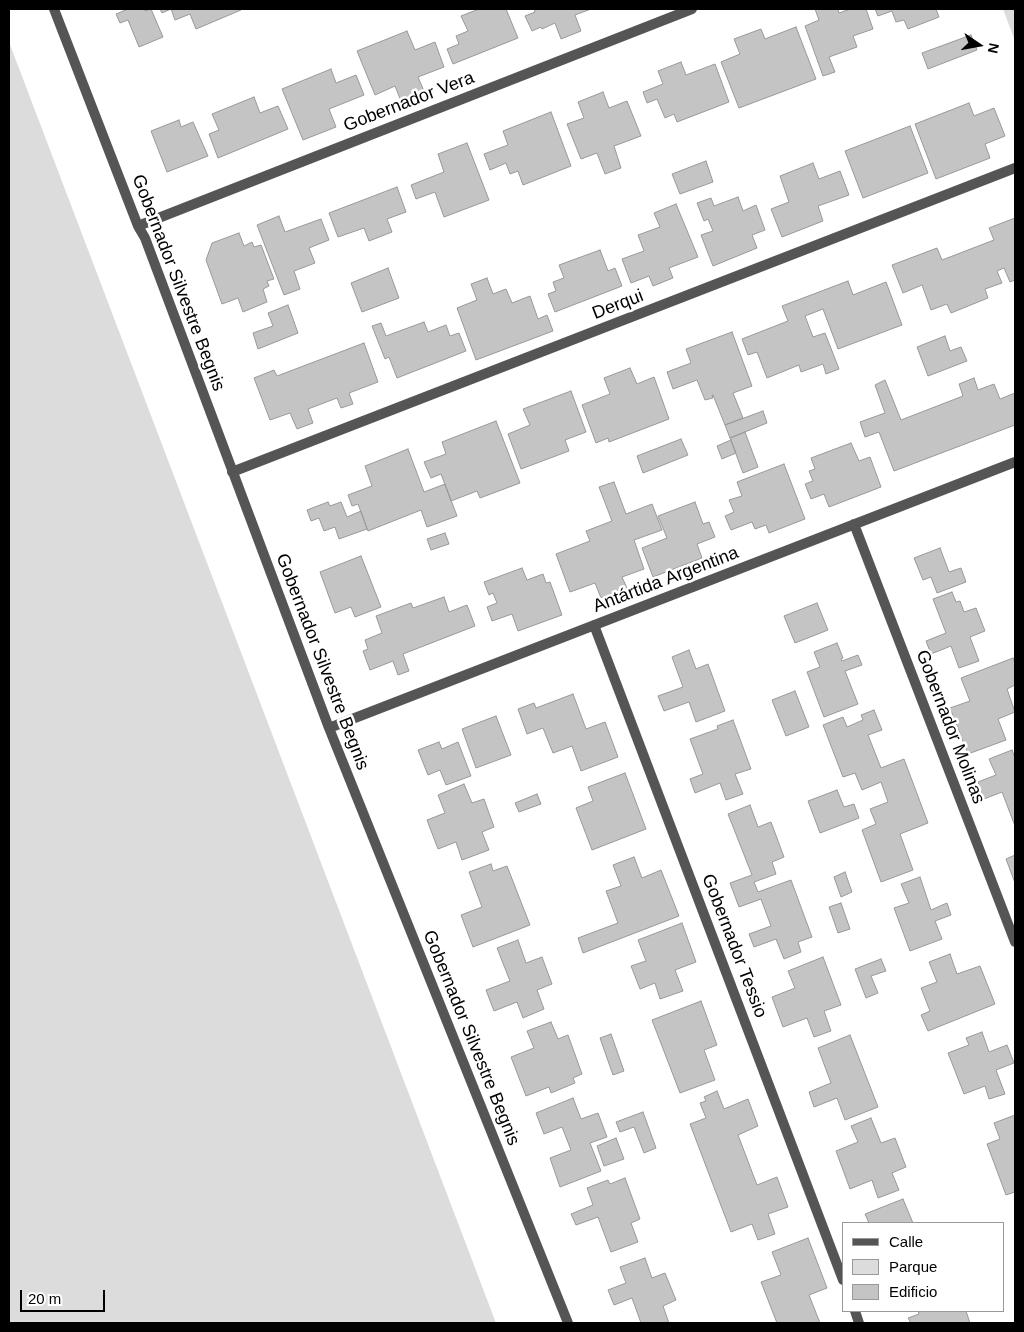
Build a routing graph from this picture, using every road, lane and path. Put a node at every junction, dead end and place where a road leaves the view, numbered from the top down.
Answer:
1 (54, 9) edge
2 (692, 9) edge
3 (1015, 168) edge
4 (138, 226) junction
5 (1015, 462) edge
6 (232, 472) junction
7 (854, 524) junction
8 (594, 625) junction
9 (329, 728) junction
10 (1015, 942) edge
11 (842, 1277) edge
12 (568, 1323) edge

1 - 4 street, Gobernador Silvestre Begnis
2 - 4 street, Gobernador Vera
3 - 6 street, Derqui
4 - 6 street, Gobernador Silvestre Begnis
5 - 7 street, Antártida Argentina
6 - 9 street, Gobernador Silvestre Begnis
7 - 8 street, Antártida Argentina
7 - 10 street, Gobernador Molinas
8 - 9 street, Antártida Argentina
8 - 11 street, Gobernador Tessio
9 - 12 street, Gobernador Silvestre Begnis

